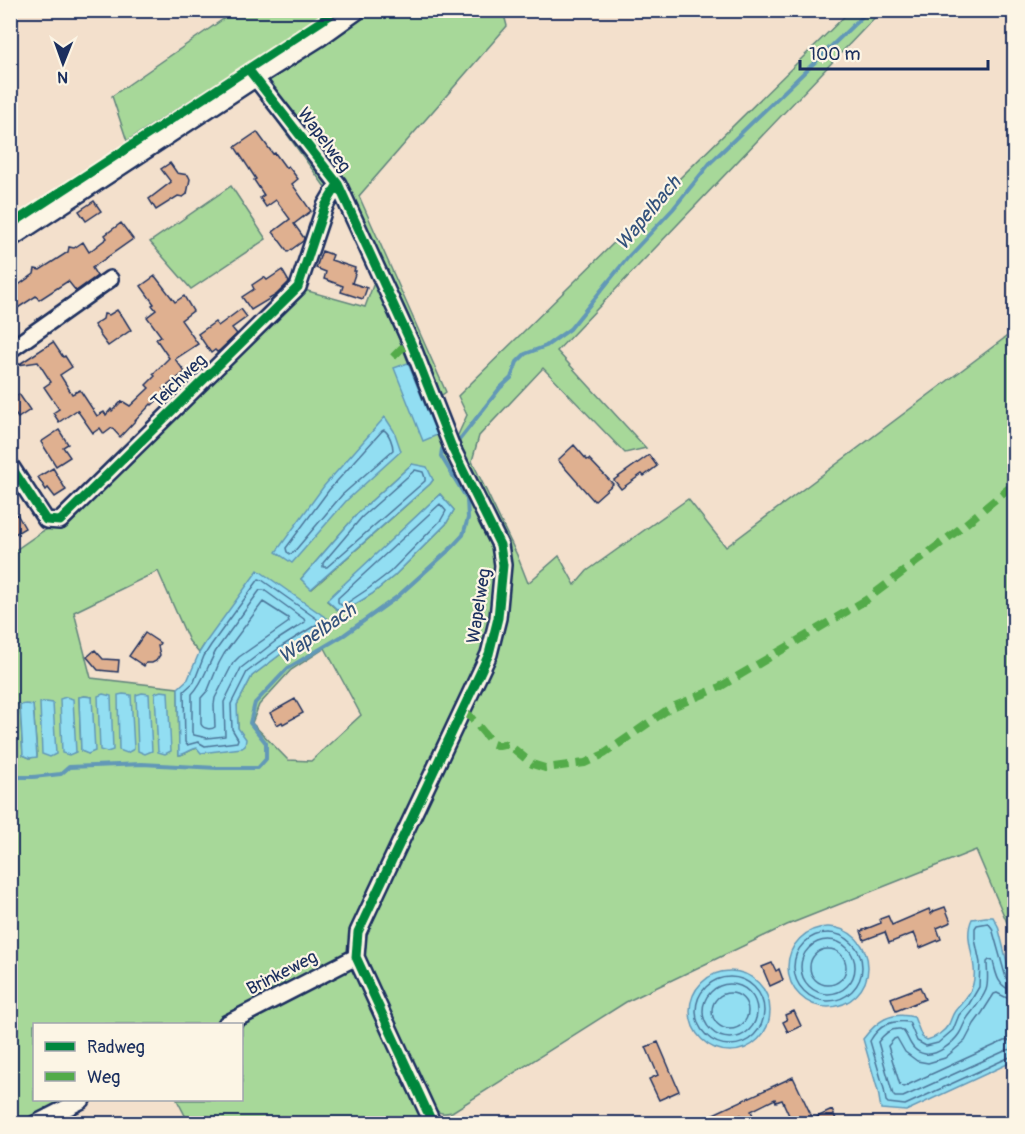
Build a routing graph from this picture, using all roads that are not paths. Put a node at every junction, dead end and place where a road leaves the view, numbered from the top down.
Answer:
1 (354, 10) edge
2 (254, 76) junction
3 (338, 184) junction
4 (10, 236) edge
5 (111, 279) dead end
6 (10, 350) edge
7 (10, 465) edge
8 (356, 957) junction
9 (228, 1023) edge
10 (80, 1101) edge
11 (35, 1124) edge
12 (433, 1124) edge

1 - 2 street
2 - 3 street, Wapelweg
2 - 4 street
3 - 7 street, Teichweg
3 - 8 street, Wapelweg
5 - 6 street
8 - 9 street, Brinkeweg
8 - 12 street
10 - 11 street

